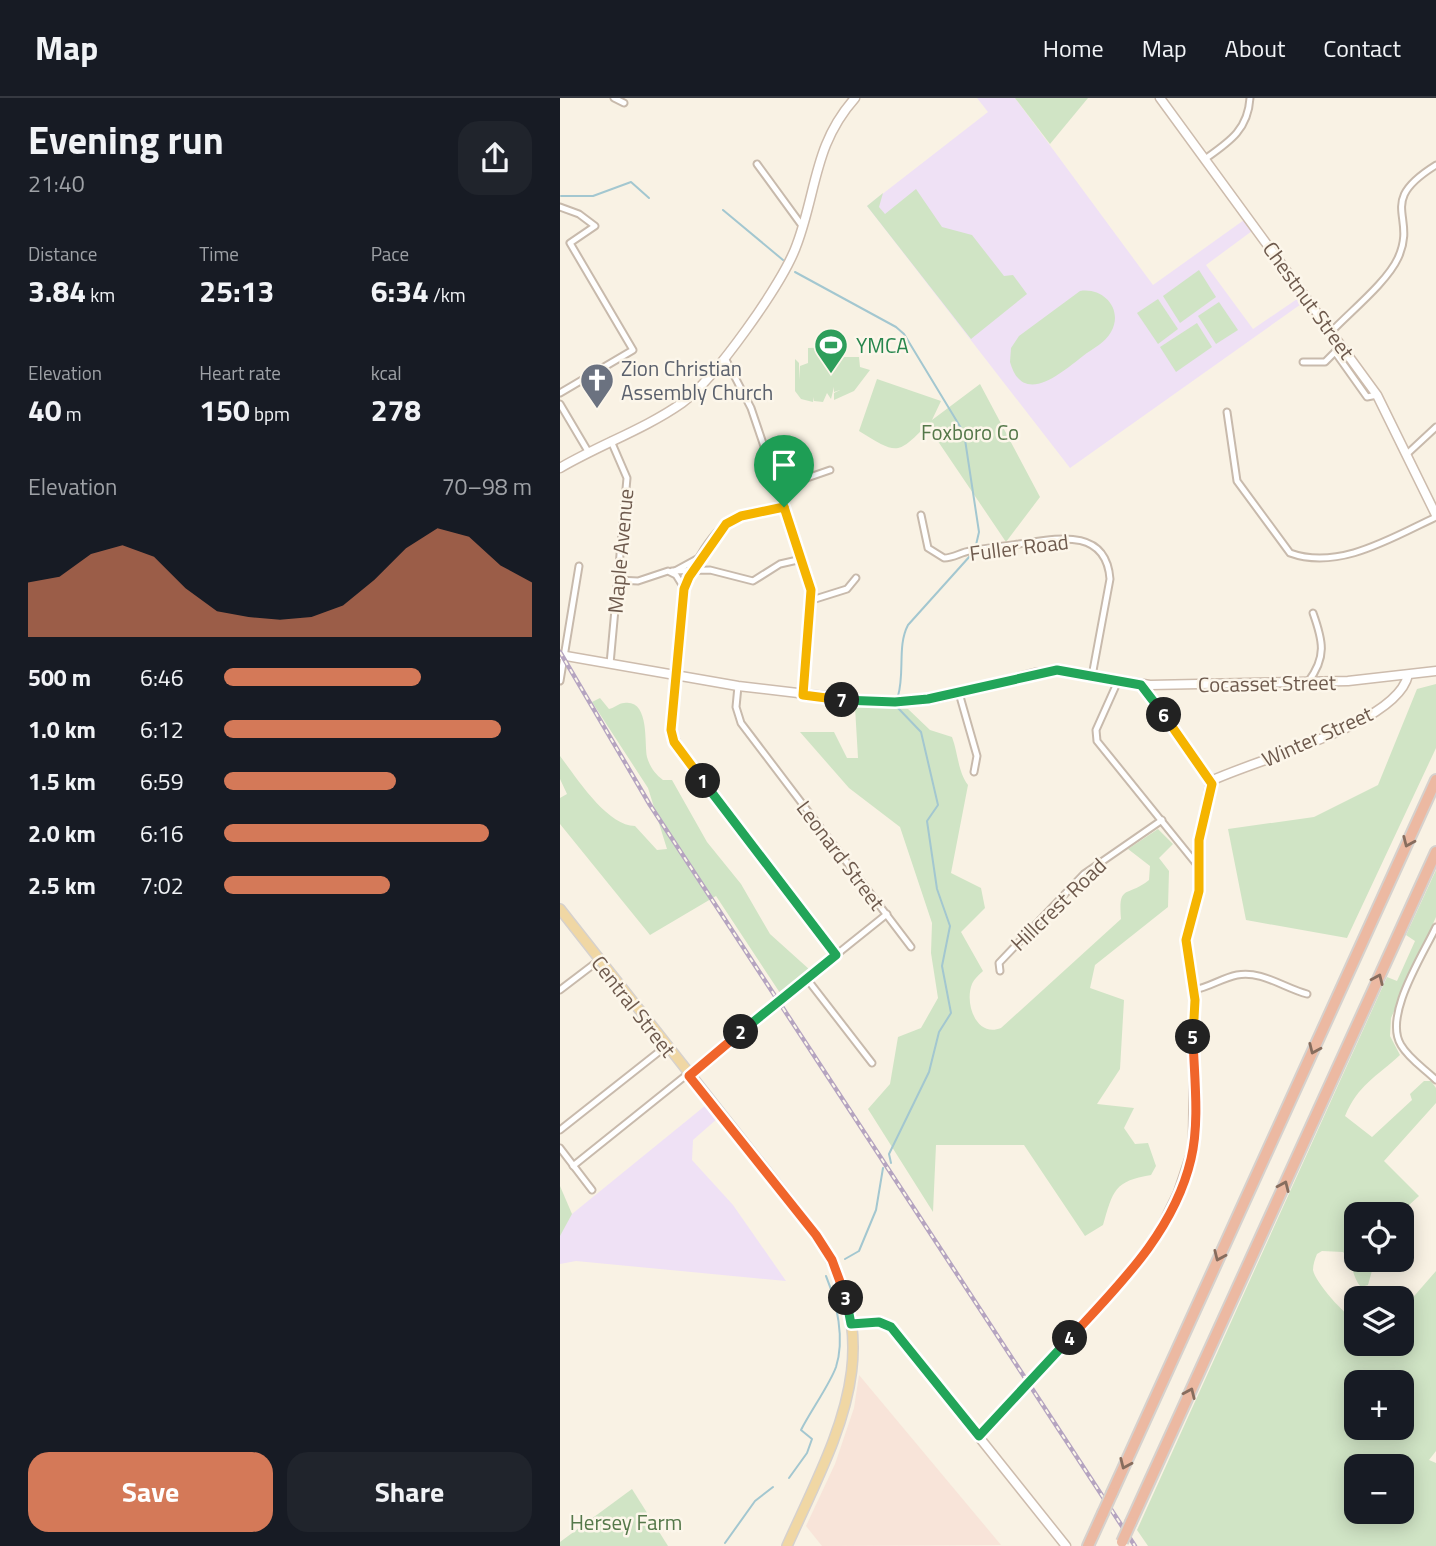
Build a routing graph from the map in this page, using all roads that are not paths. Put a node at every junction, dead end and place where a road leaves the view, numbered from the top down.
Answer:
1 (614, 98) edge
2 (855, 98) edge
3 (1160, 98) edge
4 (1250, 98) edge
5 (624, 103) dead end
6 (1205, 159) junction
7 (757, 164) dead end
8 (1436, 164) edge
9 (560, 207) edge
10 (803, 227) junction
11 (1332, 331) junction
12 (724, 357) junction
13 (1303, 362) dead end
14 (560, 393) edge
15 (1377, 395) junction
16 (560, 404) edge
17 (1227, 412) dead end
18 (1436, 427) edge
19 (611, 441) junction
20 (589, 453) junction
21 (1407, 454) junction
22 (560, 468) edge
23 (830, 470) dead end
24 (778, 488) junction
25 (784, 507) junction
26 (921, 515) dead end
27 (1436, 516) edge
28 (701, 557) junction
29 (802, 559) junction
30 (579, 566) dead end
31 (672, 572) junction
32 (692, 572) junction
33 (856, 578) dead end
34 (618, 580) junction
35 (684, 589) junction
36 (812, 600) junction
37 (1313, 613) dead end
38 (562, 655) edge
39 (610, 664) junction
40 (1436, 671) edge
41 (674, 675) junction
42 (1408, 675) junction
43 (1092, 676) junction
44 (560, 681) edge
45 (1118, 681) junction
46 (1308, 682) junction
47 (1141, 685) junction
48 (738, 686) junction
49 (959, 693) junction
50 (803, 695) junction
51 (974, 772) dead end
52 (1436, 780) edge
53 (1211, 781) junction
54 (1162, 820) junction
55 (1436, 852) edge
56 (1198, 866) junction
57 (560, 909) edge
58 (887, 914) junction
59 (1436, 927) edge
60 (1427, 946) junction
61 (911, 947) dead end
62 (1436, 950) edge
63 (836, 955) junction
64 (598, 961) junction
65 (1000, 971) dead end
66 (807, 979) junction
67 (560, 990) edge
68 (1194, 990) junction
69 (1307, 994) dead end
70 (666, 1047) junction
71 (872, 1063) dead end
72 (689, 1076) junction
73 (1436, 1080) edge
74 (560, 1130) edge
75 (560, 1148) edge
76 (573, 1166) junction
77 (592, 1190) dead end
78 (851, 1324) junction
79 (979, 1436) junction
80 (1122, 1544) edge
81 (787, 1546) edge
82 (1066, 1546) edge
83 (1088, 1546) edge

1 - 5 street
2 - 10 main road
3 - 6 main road, Chestnut Street
4 - 6 street
6 - 11 main road, Chestnut Street
7 - 10 street
8 - 11 street
9 - 14 street
10 - 12 main road
11 - 15 main road, Chestnut Street
12 - 19 main road
12 - 24 street
13 - 15 street
15 - 21 main road, Chestnut Street
16 - 20 street
17 - 27 street
18 - 21 street
19 - 20 main road
19 - 34 street, Maple Avenue
20 - 22 main road
21 - 27 main road, Chestnut Street
23 - 24 street
24 - 25 street
25 - 28 street
25 - 29 street
26 - 43 street, Fuller Road
28 - 31 street
28 - 32 street
29 - 32 street
29 - 36 street
30 - 38 street
31 - 32 street
31 - 34 street
31 - 35 street
32 - 35 street
33 - 36 street
34 - 39 street, Maple Avenue
35 - 41 street
36 - 50 street
37 - 46 street
38 - 39 main road, Cocasset Street
38 - 44 street
39 - 41 main road, Cocasset Street
40 - 42 main road, Cocasset Street
41 - 48 main road, Cocasset Street
41 - 63 street
42 - 46 main road, Cocasset Street
42 - 53 main road, Winter Street
43 - 45 main road, Cocasset Street
43 - 49 main road, Cocasset Street
45 - 47 main road, Cocasset Street
45 - 54 street
46 - 47 main road, Cocasset Street
47 - 53 street
48 - 50 main road, Cocasset Street
48 - 58 street, Leonard Street
49 - 50 main road, Cocasset Street
49 - 51 street
52 -> 83 highway, bridge
53 - 56 main road
54 - 56 street
54 - 65 street, Hillcrest Road
80 -> 55 highway, bridge
56 - 68 main road
57 - 64 main road, Central Street
58 - 61 street
58 - 63 street, Leonard Street
59 - 60 street
60 - 62 street
60 - 73 street
63 - 66 street, Leonard Street
64 - 67 street
64 - 70 main road, Central Street
66 - 71 street
66 - 72 street, Leonard Street
68 - 69 street
68 - 79 main road
70 - 72 main road, Central Street
70 - 74 street
72 - 76 street, Leonard Street
72 - 78 main road, Central Street
75 - 76 street
76 - 77 street
78 - 79 main road
78 - 81 main road, Central Street
79 - 82 main road

